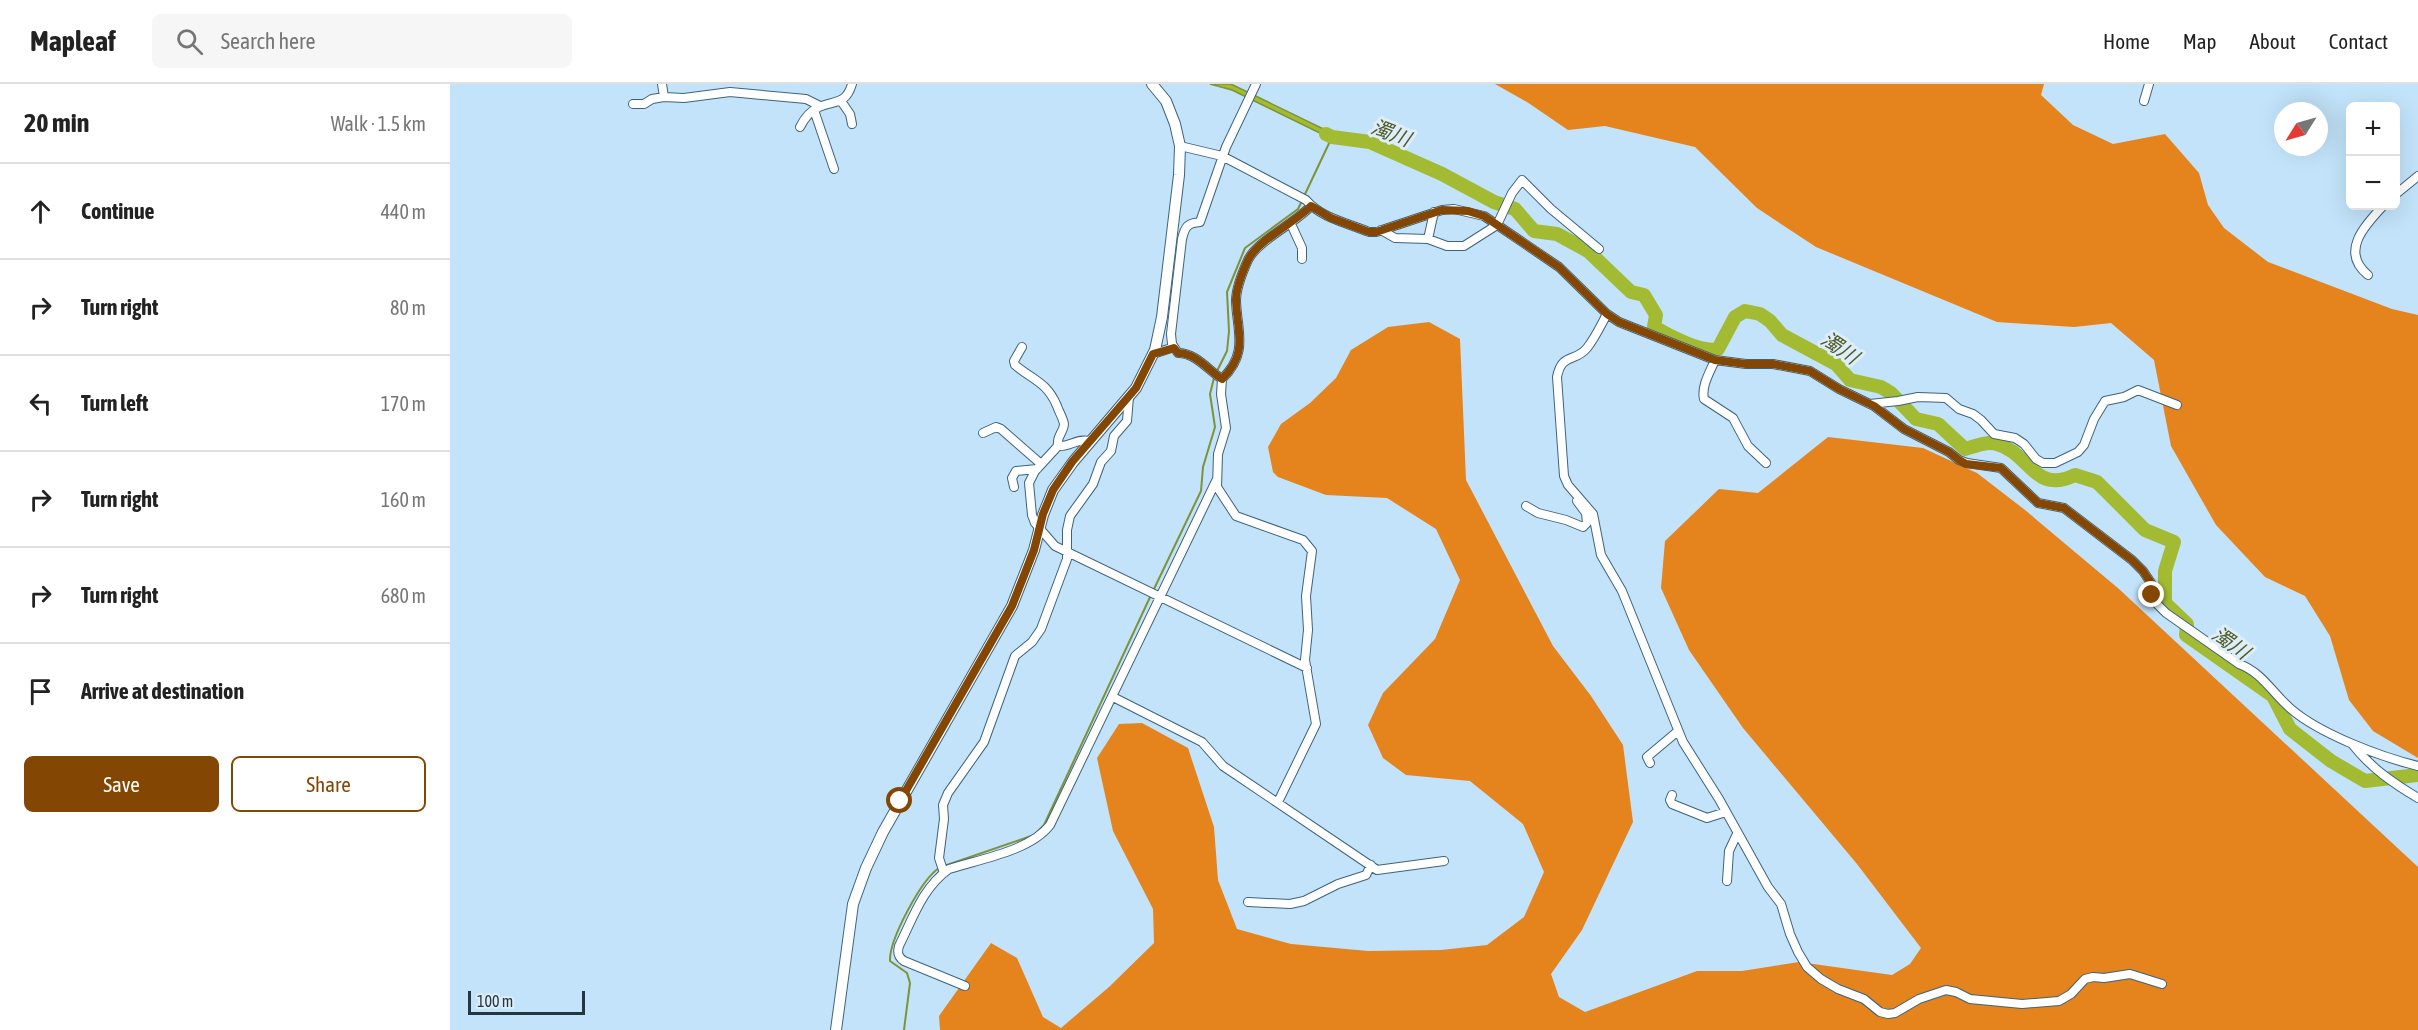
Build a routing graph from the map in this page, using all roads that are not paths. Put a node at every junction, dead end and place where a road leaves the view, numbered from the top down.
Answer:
1 (662, 84) edge
2 (852, 84) edge
3 (1152, 84) edge
4 (2149, 84) edge
5 (1255, 88) edge
6 (664, 97) junction
7 (841, 101) junction
8 (2144, 101) dead end
9 (633, 104) dead end
10 (817, 108) junction
11 (852, 124) dead end
12 (800, 127) dead end
13 (1180, 146) junction
14 (1222, 156) junction
15 (834, 169) dead end
16 (2418, 176) edge
17 (2400, 191) edge
18 (1305, 201) junction
19 (2380, 210) edge
20 (1434, 212) junction
21 (1291, 224) junction
22 (1497, 225) junction
23 (1381, 230) junction
24 (1428, 239) junction
25 (1599, 249) dead end
26 (1302, 259) dead end
27 (2368, 275) dead end
28 (1607, 314) junction
29 (1022, 347) dead end
30 (1174, 348) junction
31 (1153, 354) junction
32 (1715, 360) junction
33 (1217, 376) junction
34 (1129, 397) junction
35 (1870, 404) junction
36 (2177, 405) dead end
37 (984, 433) dead end
38 (1090, 441) junction
39 (1058, 446) junction
40 (1766, 463) dead end
41 (1039, 466) junction
42 (1216, 480) junction
43 (1014, 487) dead end
44 (1574, 492) junction
45 (1526, 506) dead end
46 (1040, 527) junction
47 (1068, 552) junction
48 (1154, 593) junction
49 (1307, 668) junction
50 (1113, 697) junction
51 (1678, 731) junction
52 (2352, 744) junction
53 (1650, 763) dead end
54 (2418, 766) edge
55 (1672, 795) dead end
56 (2418, 798) edge
57 (1278, 802) junction
58 (1726, 812) junction
59 (1737, 834) junction
60 (1444, 861) dead end
61 (1371, 865) junction
62 (942, 869) junction
63 (1727, 881) dead end
64 (1248, 902) dead end
65 (2162, 984) dead end
66 (965, 986) dead end
67 (836, 1030) edge

1 - 6 street
2 - 7 street
3 - 13 street
4 - 8 street
5 - 14 street
6 - 9 street
6 - 10 street
7 - 10 street
7 - 11 street
10 - 12 street
10 - 15 street
13 - 14 street
13 - 31 street
14 - 18 street
14 - 30 street
16 - 17 street
18 - 21 street
18 - 23 street
19 - 27 street
20 - 22 street
20 - 23 street
20 - 24 street
21 - 26 street
21 - 33 street
22 - 24 street
22 - 25 street
22 - 28 street
23 - 24 street
28 - 32 street
28 - 44 street
29 - 39 street
30 - 31 street
30 - 33 street
31 - 34 street
32 - 35 street
32 - 40 street
33 - 42 street
34 - 38 street
34 - 47 street
35 - 36 street
35 - 52 street
37 - 41 street
38 - 39 street
38 - 46 street
39 - 41 street
41 - 43 street
41 - 46 street
42 - 48 street
42 - 49 street
44 - 45 street
44 - 51 street
46 - 47 street
46 - 67 street
47 - 48 street
47 - 62 street
48 - 49 street
48 - 50 street
49 - 57 street
50 - 57 street
50 - 62 street
51 - 53 street
51 - 58 street
52 - 54 street
52 - 56 street
55 - 58 street
57 - 61 street
58 - 59 street
59 - 63 street
59 - 65 street
60 - 61 street
61 - 64 street
62 - 66 street

